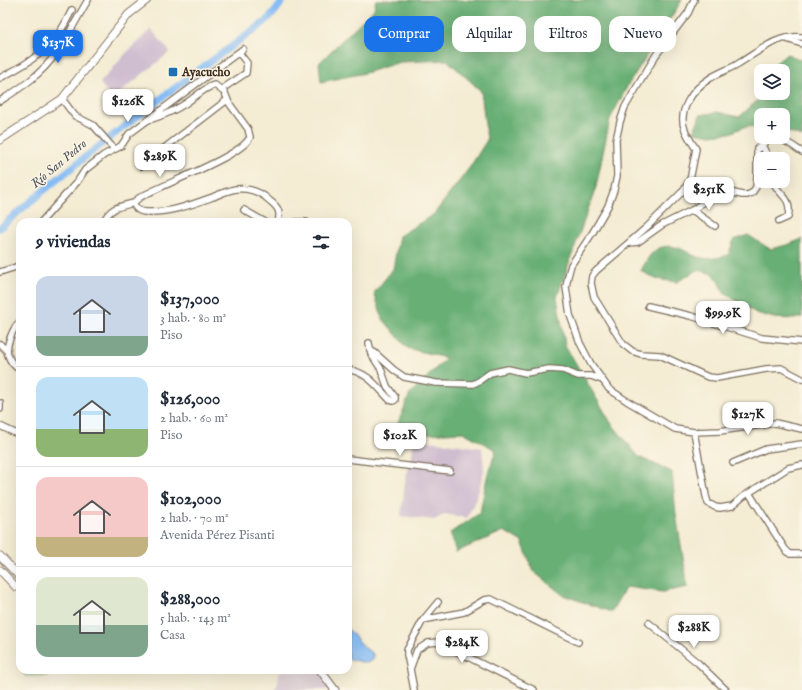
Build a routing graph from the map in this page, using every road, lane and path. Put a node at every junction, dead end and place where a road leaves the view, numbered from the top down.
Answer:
1 (88, 0) edge
2 (147, 0) edge
3 (694, 0) edge
4 (72, 10) dead end
5 (802, 37) edge
6 (785, 38) junction
7 (802, 44) edge
8 (0, 78) edge
9 (222, 89) junction
10 (62, 99) junction
11 (227, 100) junction
12 (0, 101) edge
13 (148, 120) junction
14 (1, 138) edge
15 (760, 147) junction
16 (114, 149) junction
17 (766, 152) edge
18 (802, 152) edge
19 (141, 166) dead end
20 (776, 188) edge
21 (134, 203) junction
22 (244, 210) dead end
23 (692, 210) junction
24 (45, 218) edge
25 (105, 218) edge
26 (257, 218) edge
27 (278, 218) edge
28 (779, 221) dead end
29 (715, 226) dead end
30 (629, 243) junction
31 (16, 266) edge
32 (0, 272) edge
33 (648, 306) dead end
34 (16, 326) edge
35 (802, 342) edge
36 (369, 343) dead end
37 (0, 344) edge
38 (370, 350) junction
39 (7, 352) junction
40 (16, 366) edge
41 (352, 371) edge
42 (802, 379) edge
43 (602, 380) junction
44 (0, 403) edge
45 (0, 409) edge
46 (0, 426) edge
47 (802, 429) edge
48 (694, 432) junction
49 (16, 433) edge
50 (802, 444) edge
51 (352, 460) edge
52 (733, 463) dead end
53 (802, 465) edge
54 (450, 472) dead end
55 (748, 493) junction
56 (802, 554) edge
57 (0, 556) edge
58 (0, 562) edge
59 (0, 570) edge
60 (16, 573) edge
61 (16, 580) edge
62 (16, 587) edge
63 (438, 602) dead end
64 (423, 620) junction
65 (649, 622) dead end
66 (578, 642) dead end
67 (410, 669) junction
68 (323, 674) edge
69 (328, 674) edge
70 (335, 690) edge
71 (338, 690) edge
72 (414, 690) edge
73 (534, 690) edge
74 (726, 690) edge

1 - 12 street
2 - 10 main road
3 - 43 street
4 - 8 street
5 - 6 street
6 - 7 street
6 - 30 street
9 - 11 street
9 - 13 street
9 - 13 street
10 - 14 main road
10 - 16 street
11 - 19 street
11 - 21 street
13 - 16 street
15 - 17 street
15 - 18 street
15 - 23 street
16 - 24 street
20 - 28 street
21 - 25 street
21 - 27 street
22 - 26 street
23 - 29 street
23 - 30 street
30 - 42 street
31 - 32 street
33 - 35 street
34 - 39 street
36 - 38 street
37 - 39 street
38 - 41 street
38 - 43 street
39 - 40 street
43 - 48 street
44 - 45 street
46 - 49 street
47 - 48 street
48 - 55 street
50 - 52 street
51 - 54 street
53 - 55 street
55 - 56 street
57 - 60 main road
58 - 61 main road
59 - 62 main road
63 - 64 street
64 - 66 street
64 - 67 street
65 - 74 street
67 - 72 street
67 - 73 street
68 - 70 main road
69 - 71 main road

